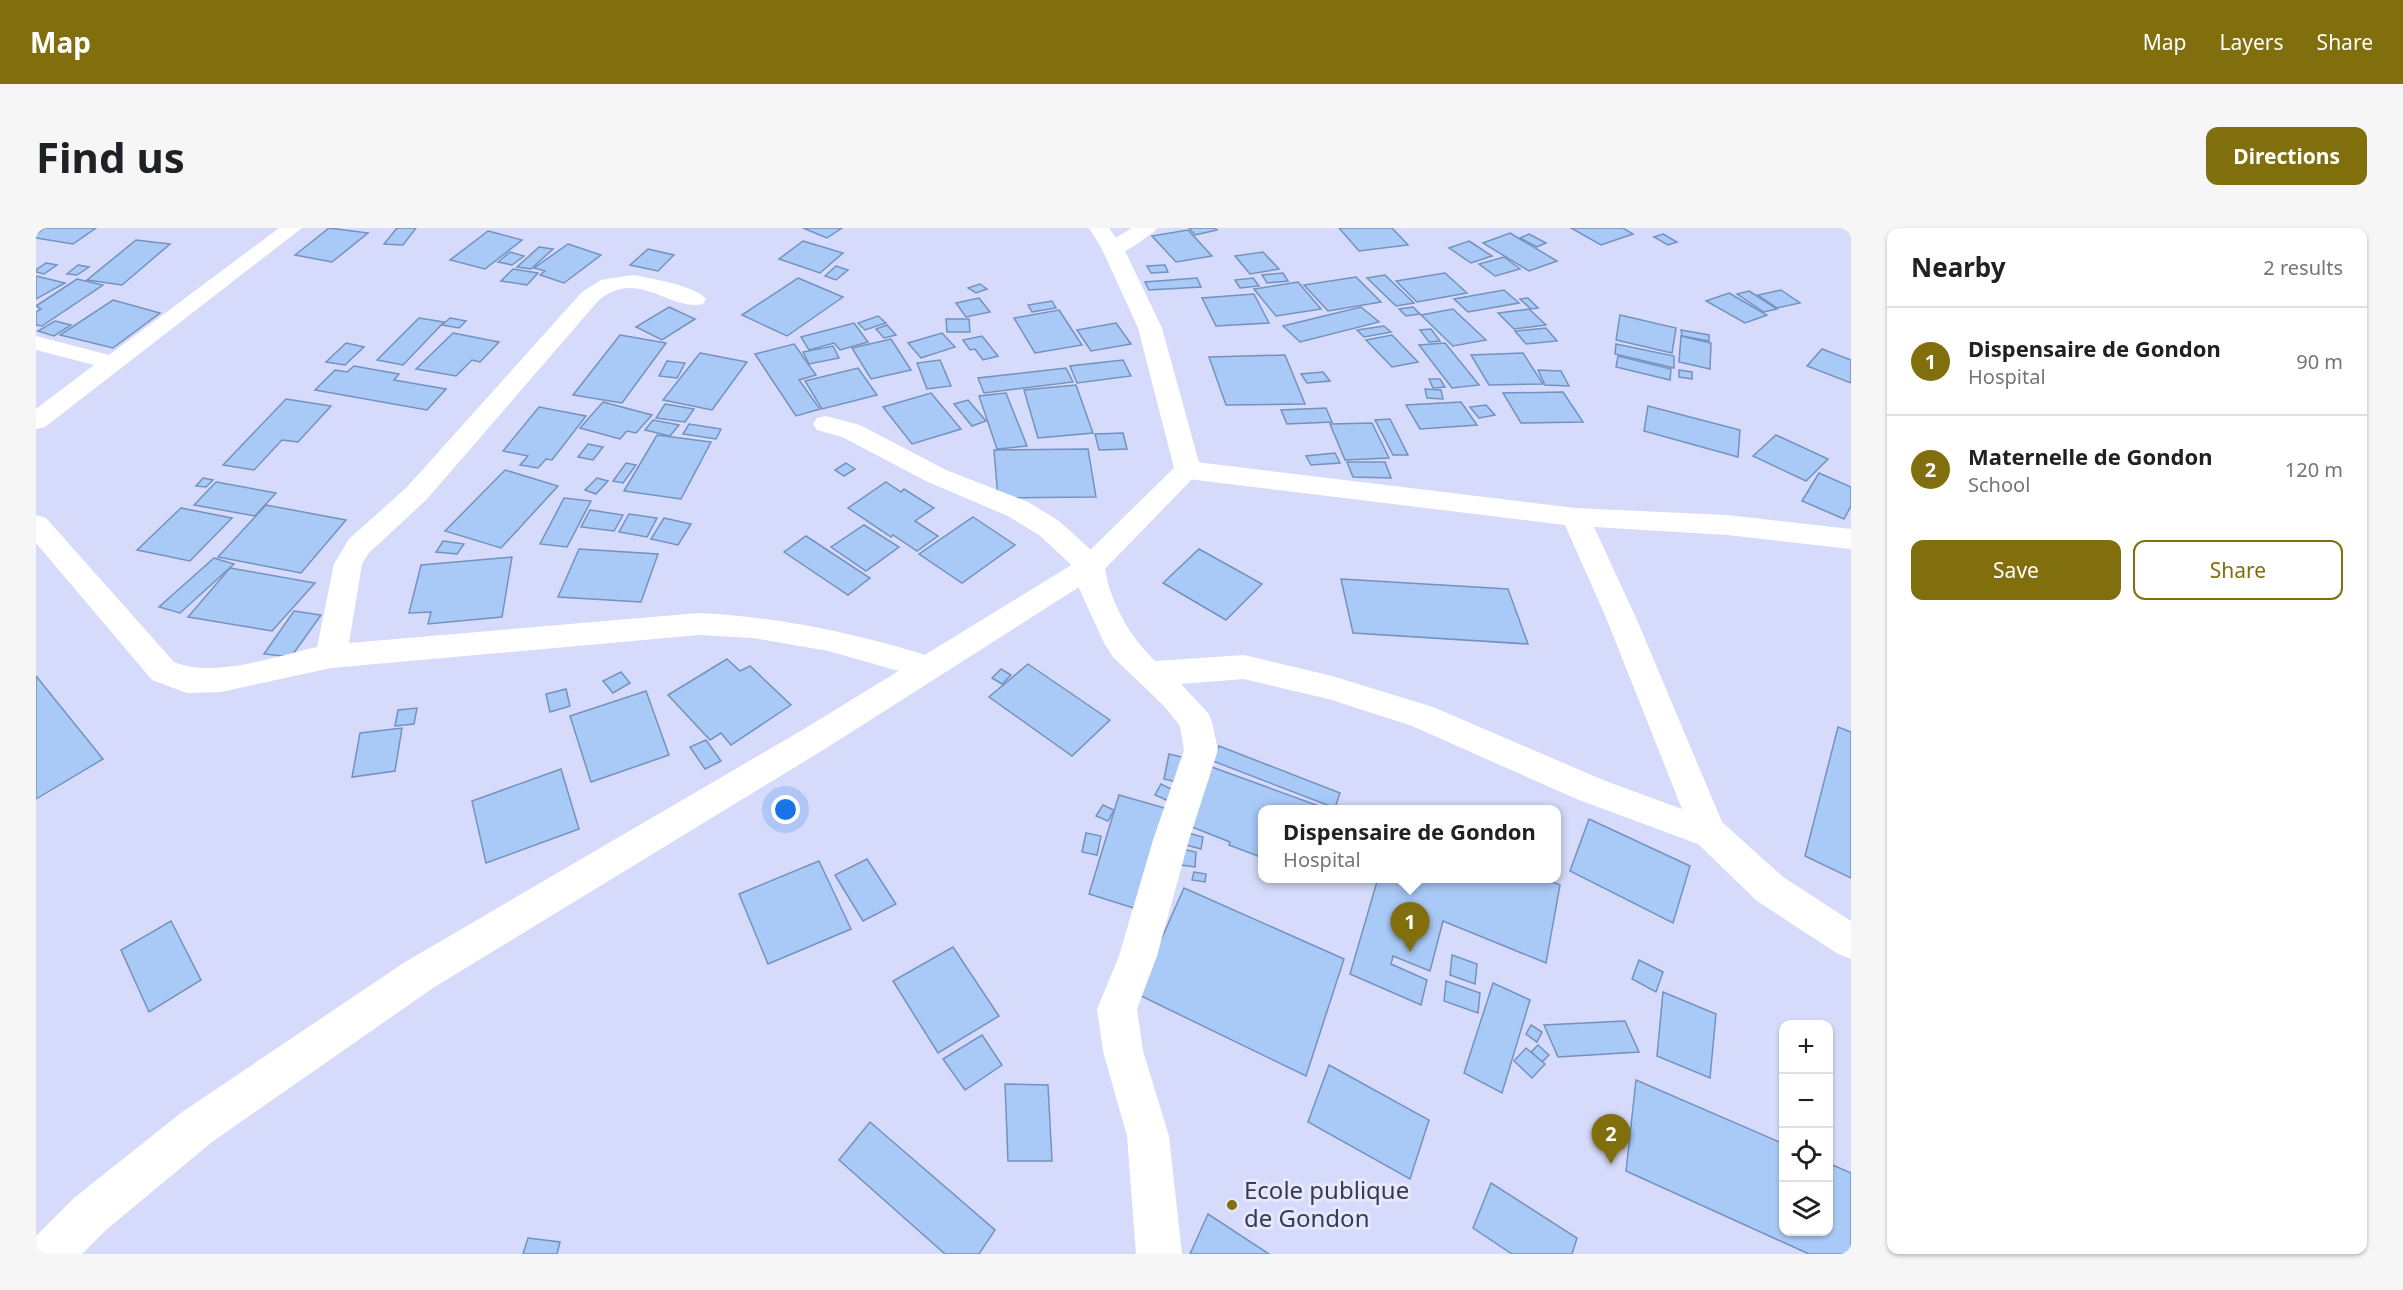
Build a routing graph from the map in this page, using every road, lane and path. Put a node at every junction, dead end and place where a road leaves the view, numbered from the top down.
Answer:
1 (292, 228) edge
2 (1148, 228) edge
3 (1106, 239) edge
4 (695, 299) dead end
5 (36, 343) edge
6 (113, 363) junction
7 (36, 421) edge
8 (826, 424) dead end
9 (1188, 470) junction
10 (1575, 517) junction
11 (36, 525) edge
12 (1851, 539) edge
13 (1091, 566) junction
14 (331, 656) junction
15 (927, 667) junction
16 (1148, 674) junction
17 (1709, 832) junction
18 (1851, 942) edge
19 (50, 1254) edge
20 (1159, 1254) edge

1 - 6 street
2 - 3 street
3 - 9 street
4 - 14 street
5 - 6 street
6 - 7 street
8 - 13 street
9 - 10 street
9 - 13 street
10 - 12 street
10 - 17 street
11 - 14 street
13 - 15 street
13 - 16 street
14 - 15 street
15 - 19 street
16 - 17 street
16 - 20 street
17 - 18 street

